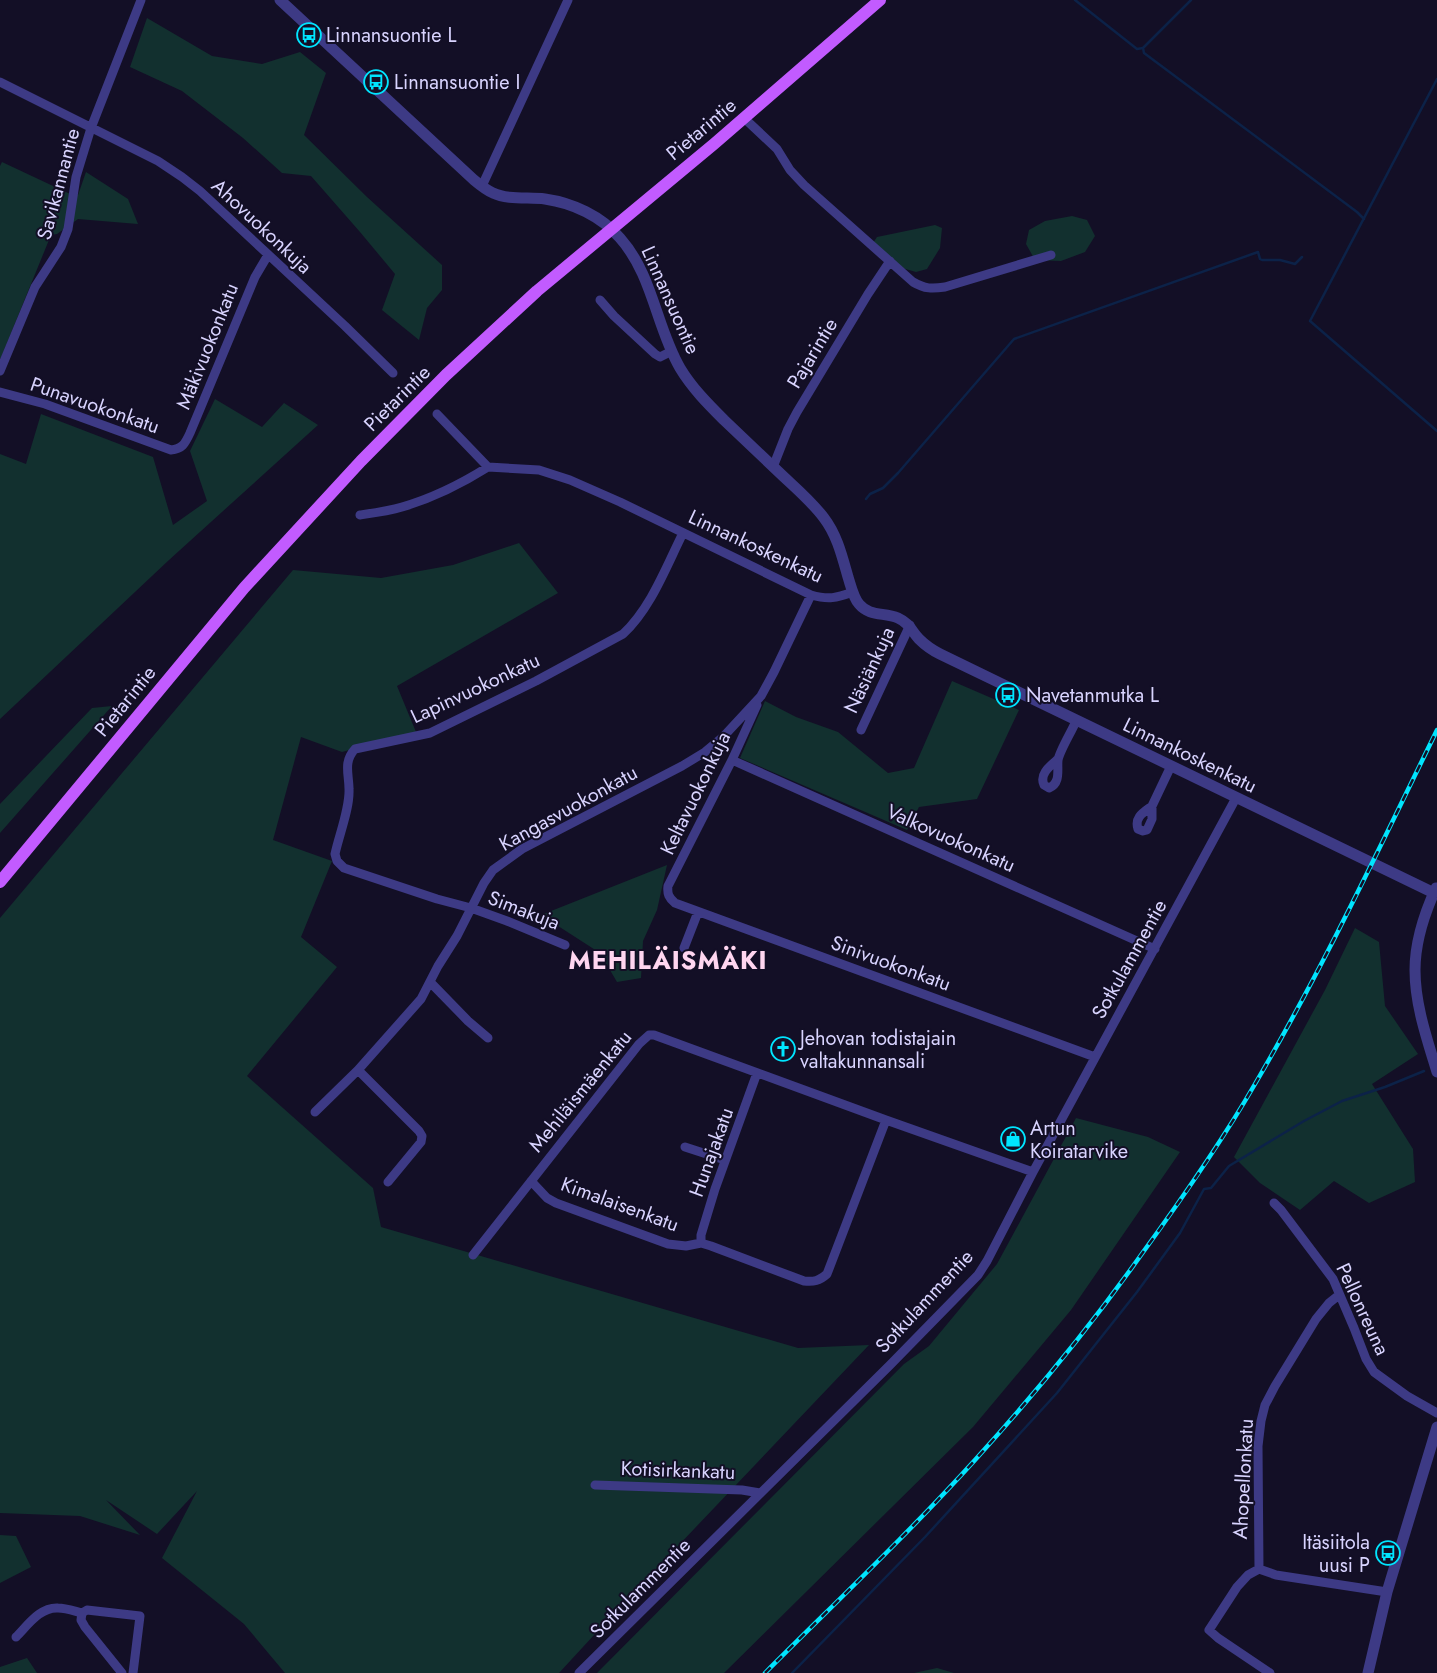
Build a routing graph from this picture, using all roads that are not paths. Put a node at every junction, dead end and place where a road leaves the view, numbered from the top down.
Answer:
1 (141, 0) edge
2 (280, 0) edge
3 (568, 0) edge
4 (880, 0) edge
5 (0, 82) edge
6 (744, 118) junction
7 (91, 128) junction
8 (482, 186) junction
9 (611, 229) junction
10 (268, 255) junction
11 (1050, 255) dead end
12 (890, 262) junction
13 (600, 300) dead end
14 (672, 351) junction
15 (0, 372) edge
16 (393, 373) dead end
17 (0, 392) edge
18 (437, 414) dead end
19 (178, 450) joint
20 (488, 467) junction
21 (773, 467) junction
22 (360, 515) dead end
23 (683, 533) junction
24 (853, 592) junction
25 (811, 595) junction
26 (910, 625) junction
27 (761, 696) junction
28 (1076, 721) junction
29 (861, 730) dead end
30 (732, 760) junction
31 (1058, 760) dead end
32 (1171, 766) junction
33 (1236, 798) junction
34 (1152, 806) dead end
35 (0, 882) edge
36 (1435, 890) edge
37 (675, 903) joint
38 (471, 908) junction
39 (698, 912) junction
40 (564, 945) dead end
41 (684, 948) dead end
42 (1155, 949) junction
43 (431, 982) junction
44 (488, 1038) dead end
45 (1095, 1057) junction
46 (358, 1070) junction
47 (1437, 1072) edge
48 (757, 1073) junction
49 (315, 1112) dead end
50 (886, 1120) junction
51 (685, 1147) dead end
52 (725, 1160) junction
53 (1033, 1172) junction
54 (388, 1182) dead end
55 (531, 1182) junction
56 (1274, 1203) dead end
57 (702, 1243) junction
58 (473, 1255) dead end
59 (1339, 1295) junction
60 (1437, 1413) edge
61 (1437, 1427) edge
62 (594, 1485) dead end
63 (760, 1493) junction
64 (1259, 1569) junction
65 (1386, 1592) junction
66 (82, 1613) junction
67 (16, 1637) dead end
68 (122, 1673) edge
69 (133, 1673) edge
70 (579, 1673) edge
71 (1270, 1673) edge
72 (1368, 1673) edge

1 - 7 street, Savikannantie
2 - 8 street, Linnansuontie
3 - 8 street
4 - 6 main road, Pietarintie
5 - 7 street, Ahovuokonkuja
6 - 9 main road, Pietarintie
6 - 12 street
7 - 10 street, Ahovuokonkuja
7 - 15 street, Savikannantie
8 - 9 street, Linnansuontie
9 - 14 street, Linnansuontie
9 - 35 main road, Pietarintie
10 - 16 street, Ahovuokonkuja
10 - 19 street, Mäkivuokonkatu
11 - 12 street
12 - 21 street, Pajarintie
13 - 14 street
14 - 21 street, Linnansuontie
17 - 19 street, Punavuokonkatu
18 - 20 street
20 - 22 street
20 - 23 street, Linnankoskenkatu
21 - 24 street, Linnansuontie
23 - 25 street, Linnankoskenkatu
23 - 38 street, Lapinvuokonkatu
24 - 25 street, Linnankoskenkatu
24 - 26 street
25 - 27 street, Kangasvuokonkatu
26 - 28 street, Linnankoskenkatu
26 - 29 street, Näsiänkuja
27 - 30 street, Keltavuokonkuja
27 - 38 street, Kangasvuokonkatu
28 - 31 street
28 - 32 street, Linnankoskenkatu
30 - 37 street, Keltavuokonkuja
30 - 42 street, Valkovuokonkatu
32 - 33 street, Linnankoskenkatu
32 - 34 street
33 - 36 street, Linnankoskenkatu
33 - 42 street, Sotkulammentie
36 - 47 street
37 - 39 street, Sinivuokonkatu
38 - 40 street, Simakuja
38 - 43 street, Kangasvuokonkatu
39 - 41 street
39 - 45 street, Sinivuokonkatu
42 - 45 street, Sotkulammentie
43 - 44 street
43 - 46 street, Kangasvuokonkatu
45 - 53 street, Sotkulammentie
46 - 49 street, Kangasvuokonkatu
46 - 54 street
48 - 50 street, Mehiläismäenkatu
48 - 52 street, Hunajakatu
48 - 55 street, Mehiläismäenkatu
50 - 53 street, Mehiläismäenkatu
50 - 57 street, Kimalaisenkatu
51 - 52 street
52 - 57 street, Hunajakatu
53 - 63 street, Sotkulammentie
55 - 57 street, Kimalaisenkatu
55 - 58 street, Mehiläismäenkatu
56 - 59 street, Pellonreuna
59 - 60 street, Pellonreuna
59 - 64 street, Ahopellonkatu
61 - 65 street
62 - 63 street, Kotisirkankatu
63 - 70 street, Sotkulammentie
64 - 65 street
64 - 71 street
65 - 72 street
66 - 67 street
66 - 68 street
66 - 69 street

